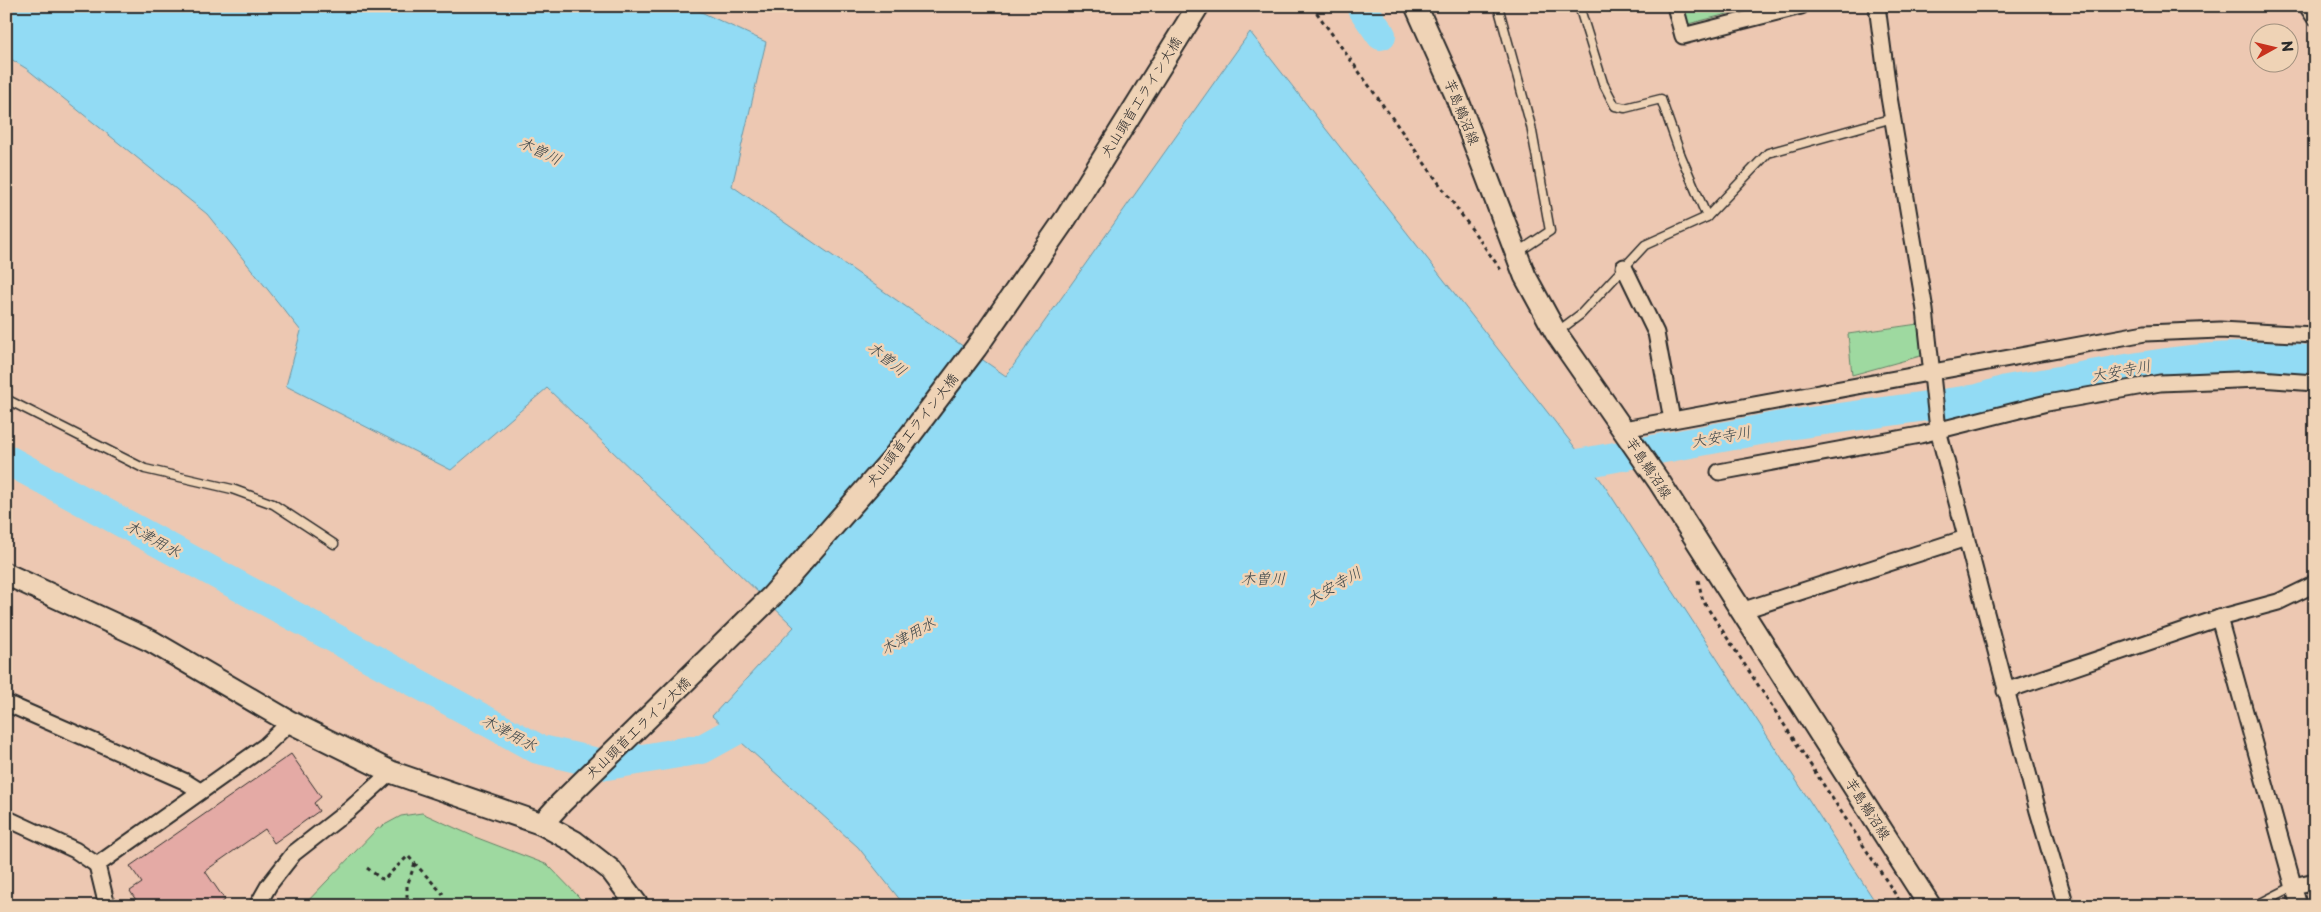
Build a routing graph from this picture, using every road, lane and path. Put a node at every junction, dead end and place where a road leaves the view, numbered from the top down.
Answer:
1 (1198, 6) edge
2 (1416, 6) edge
3 (1498, 6) edge
4 (1579, 6) edge
5 (1675, 6) edge
6 (1801, 6) edge
7 (1877, 6) edge
8 (2306, 6) edge
9 (2315, 18) edge
10 (1893, 118) junction
11 (1707, 217) junction
12 (1517, 253) junction
13 (1624, 267) junction
14 (1556, 332) junction
15 (2315, 335) edge
16 (1933, 377) junction
17 (2315, 383) edge
18 (6, 399) edge
19 (1672, 420) junction
20 (1938, 426) junction
21 (1626, 434) junction
22 (1718, 472) dead end
23 (1966, 538) junction
24 (334, 544) dead end
25 (6, 574) edge
26 (2315, 582) edge
27 (1741, 611) junction
28 (2218, 618) junction
29 (2006, 690) junction
30 (6, 703) edge
31 (290, 722) junction
32 (390, 772) junction
33 (200, 791) junction
34 (6, 818) edge
35 (542, 824) junction
36 (415, 863) junction
37 (97, 865) junction
38 (367, 868) dead end
39 (2315, 881) edge
40 (2294, 886) junction
41 (443, 894) dead end
42 (107, 906) edge
43 (256, 906) edge
44 (407, 906) edge
45 (638, 906) edge
46 (1930, 906) edge
47 (2066, 906) edge
48 (2255, 906) edge
49 (2299, 906) edge

1 - 35 street, 犬山頭首工ライン大橋
2 - 12 street, 芋島鵜沼線
3 - 12 lane
4 - 11 lane
5 - 6 street
7 - 10 street
8 - 9 street
10 - 11 lane
10 - 16 street
11 - 13 lane
12 - 14 street, 芋島鵜沼線
13 - 14 lane
13 - 19 street
14 - 21 street, 芋島鵜沼線
15 - 16 street
16 - 19 street
16 - 20 street
17 - 20 street
18 - 24 lane
19 - 21 street
20 - 22 street
20 - 23 street
21 - 27 street, 芋島鵜沼線
23 - 27 street
23 - 29 street
25 - 31 street
26 - 28 street
27 - 46 street, 芋島鵜沼線
28 - 29 street
28 - 40 street
29 - 47 street
30 - 33 street
31 - 32 street
31 - 33 street
32 - 35 street
32 - 43 street
33 - 37 street
34 - 37 street
35 - 45 street
36 - 38 path
36 - 41 path
36 - 44 path
37 - 42 street
39 - 40 street
40 - 48 lane
40 - 49 street

